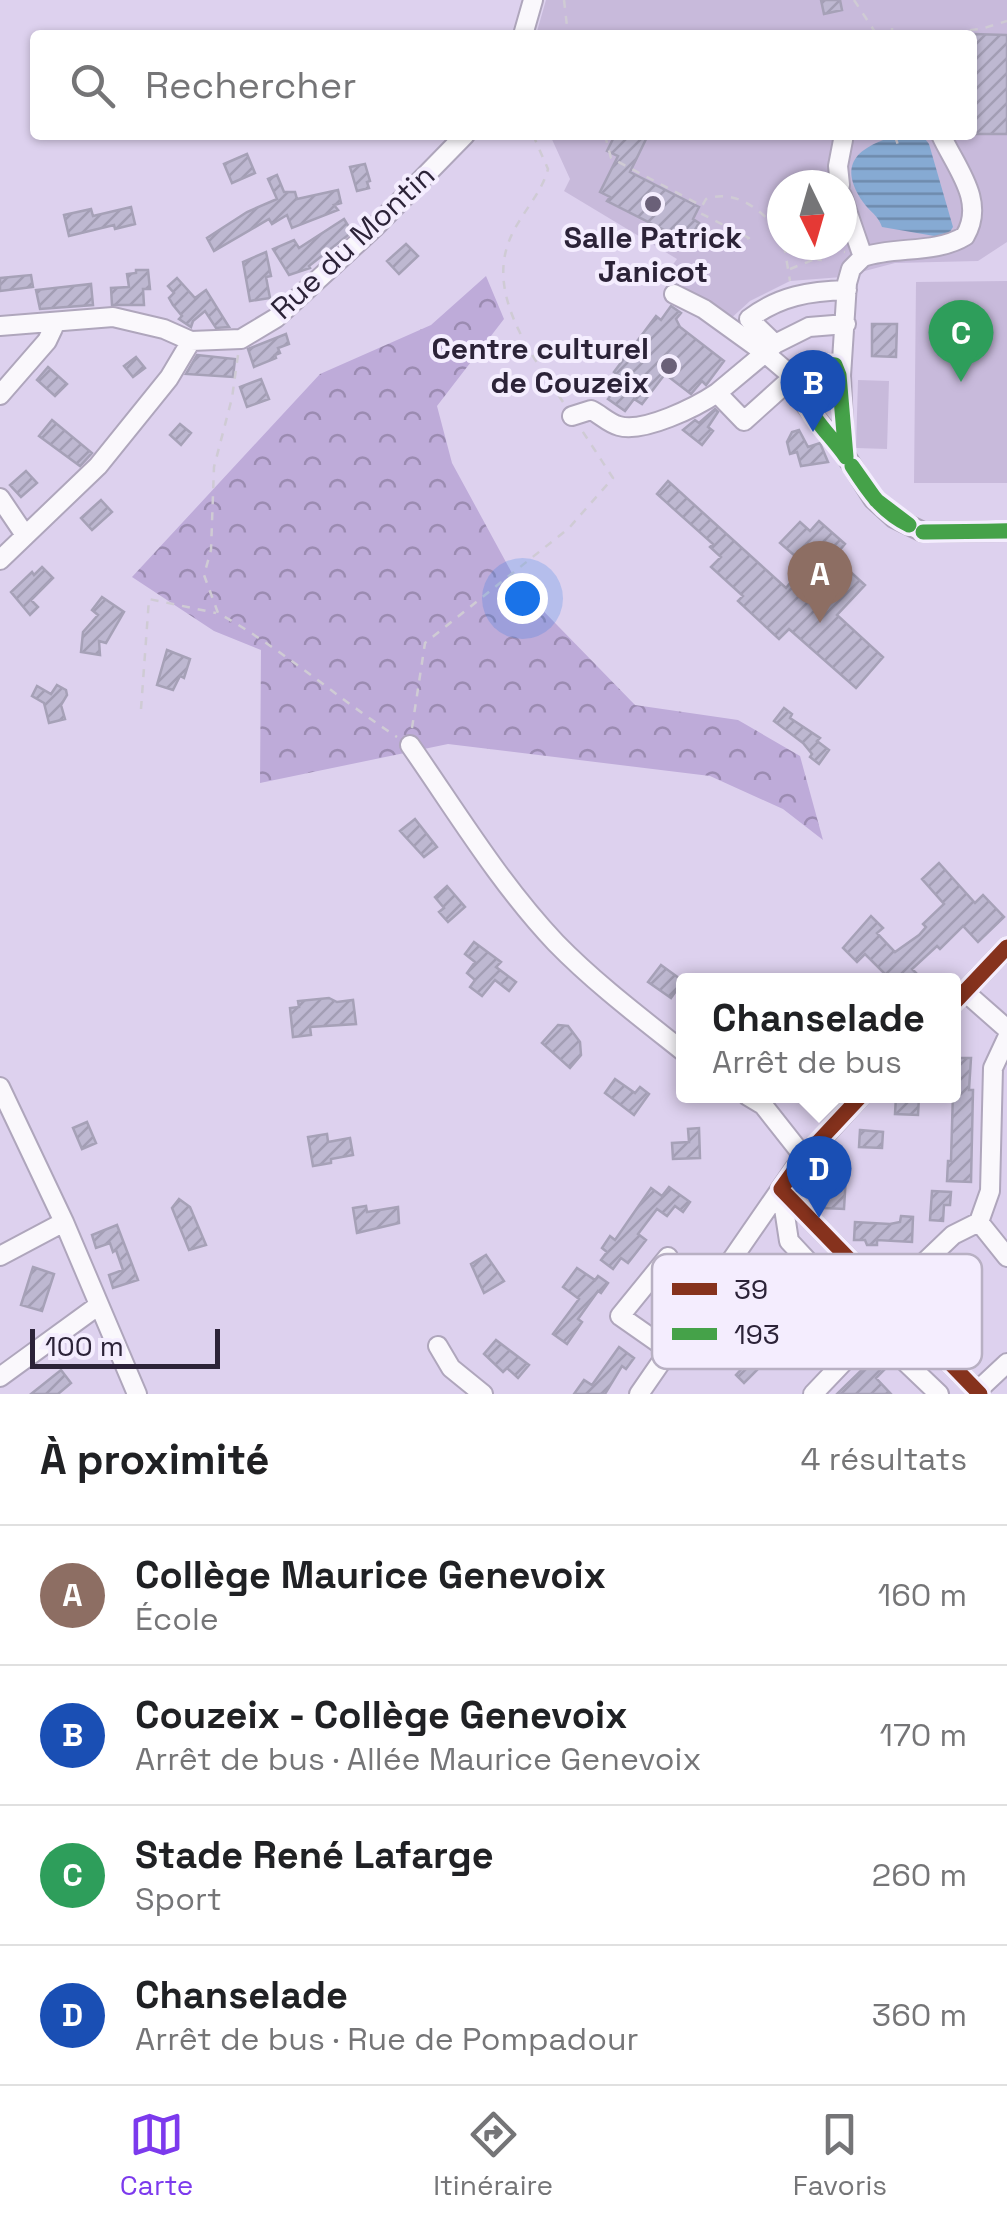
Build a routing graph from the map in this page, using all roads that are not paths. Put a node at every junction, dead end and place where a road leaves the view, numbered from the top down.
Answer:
1 (533, 0) edge
2 (524, 30) edge
3 (460, 140) edge
4 (843, 140) dead end
5 (943, 140) edge
6 (838, 170) edge
7 (857, 240) edge
8 (863, 257) junction
9 (846, 290) junction
10 (674, 294) dead end
11 (56, 322) junction
12 (846, 324) junction
13 (0, 326) edge
14 (191, 341) junction
15 (770, 349) junction
16 (841, 376) junction
17 (796, 380) junction
18 (717, 393) junction
19 (0, 395) edge
20 (572, 416) road end
21 (844, 453) junction
22 (0, 498) edge
23 (1007, 531) edge
24 (24, 535) junction
25 (0, 560) edge
26 (410, 746) road end
27 (1007, 948) edge
28 (961, 997) edge
29 (961, 999) edge
30 (1007, 1028) edge
31 (1007, 1038) edge
32 (676, 1046) edge
33 (0, 1087) edge
34 (760, 1103) edge
35 (854, 1103) edge
36 (804, 1157) junction
37 (781, 1189) junction
38 (64, 1222) junction
39 (979, 1222) junction
40 (737, 1254) edge
41 (801, 1254) edge
42 (843, 1254) edge
43 (934, 1254) edge
44 (0, 1256) edge
45 (1007, 1257) edge
46 (652, 1276) edge
47 (99, 1306) junction
48 (652, 1339) edge
49 (438, 1346) dead end
50 (1007, 1363) edge
51 (657, 1369) edge
52 (837, 1369) edge
53 (913, 1369) edge
54 (955, 1369) edge
55 (0, 1377) edge
56 (978, 1393) edge
57 (137, 1394) edge
58 (483, 1394) edge
59 (639, 1394) edge
60 (813, 1394) edge
61 (939, 1394) edge

1 - 2 street
3 - 14 street, Rue du Montin
4 - 6 street
5 - 8 street
7 - 8 street
8 - 9 street
9 - 12 street
9 - 15 street
10 - 15 street
11 - 13 street, Rue du Montin
11 - 14 street, Rue du Montin
11 - 19 street
12 - 15 street
12 - 16 street
14 - 24 street
15 - 17 street
15 - 18 street
16 - 17 street
16 - 21 street
17 - 18 street
17 - 21 street
18 - 20 street
21 - 23 street
22 - 24 street
24 - 25 street
26 - 32 street
27 - 28 street
29 - 30 street
31 - 39 street
33 - 38 street
34 - 36 street
35 - 36 street
36 - 37 street
37 - 40 street
37 - 41 street
37 - 42 street
38 - 44 street
38 - 47 street
39 - 43 street
39 - 45 street
46 - 48 street
47 - 55 street
47 - 57 street
49 - 58 street
50 - 56 street
51 - 59 street
52 - 60 street
53 - 61 street
54 - 56 street

